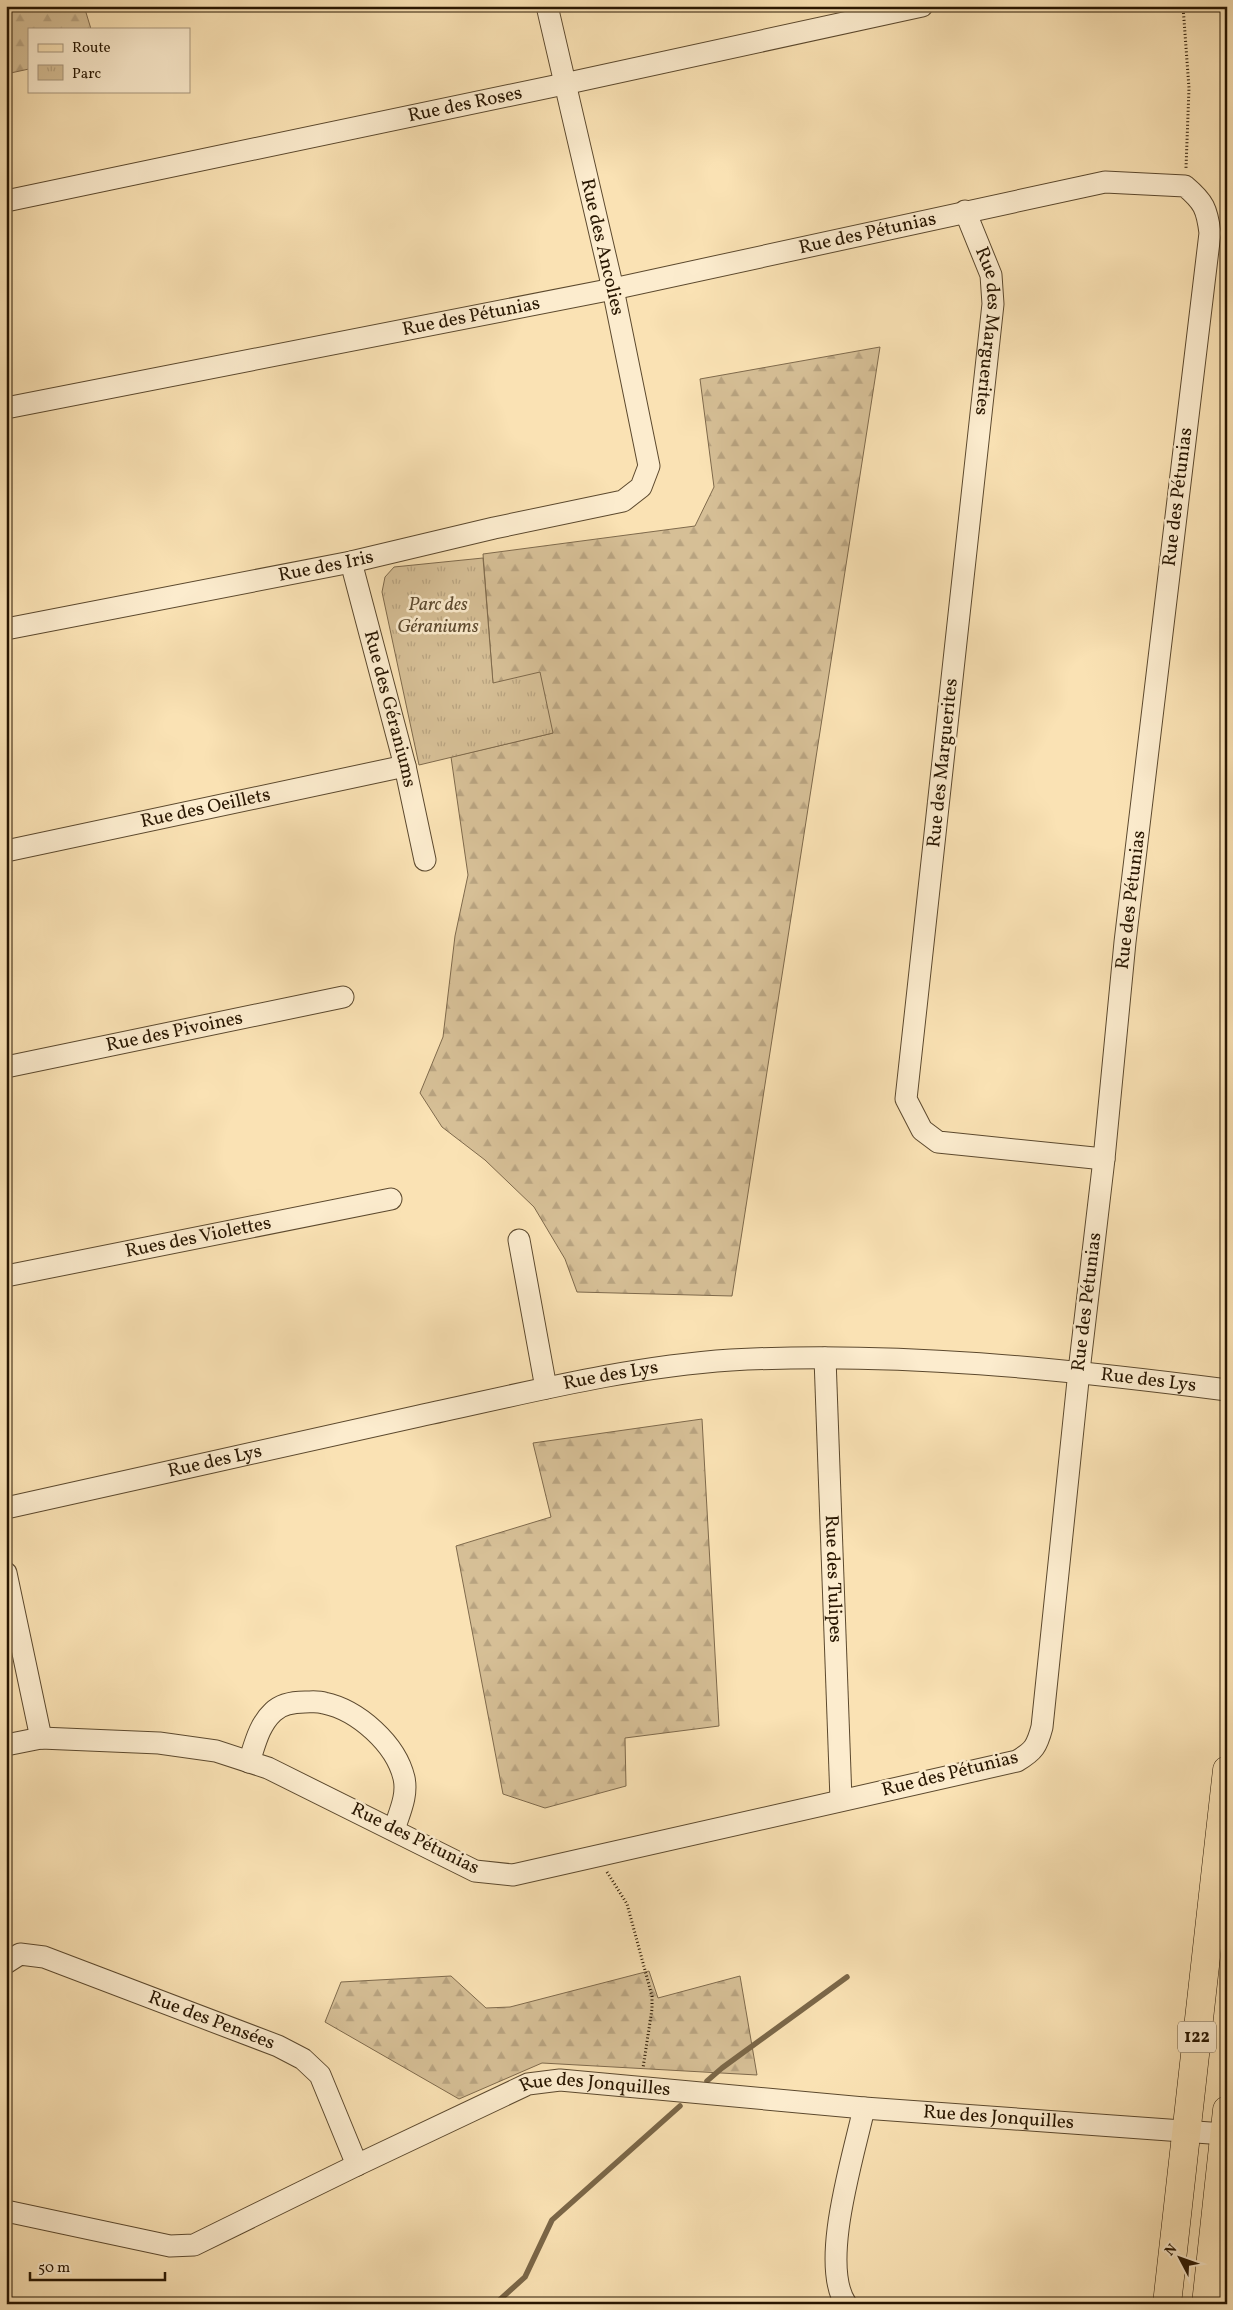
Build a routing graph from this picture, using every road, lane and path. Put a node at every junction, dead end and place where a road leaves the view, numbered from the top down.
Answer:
1 (547, 6) edge
2 (922, 6) edge
3 (1183, 6) edge
4 (564, 84) junction
5 (1185, 186) junction
6 (6, 201) edge
7 (965, 211) junction
8 (613, 289) junction
9 (6, 408) edge
10 (641, 487) joint
11 (351, 562) junction
12 (6, 629) edge
13 (405, 766) junction
14 (6, 851) edge
15 (425, 860) dead end
16 (343, 997) dead end
17 (6, 1067) edge
18 (1104, 1160) junction
19 (391, 1199) dead end
20 (520, 1240) dead end
21 (6, 1276) edge
22 (826, 1358) junction
23 (1079, 1372) junction
24 (546, 1388) junction
25 (1227, 1390) edge
26 (6, 1508) edge
27 (6, 1573) edge
28 (41, 1738) junction
29 (6, 1746) edge
30 (249, 1762) junction
31 (1227, 1770) edge
32 (841, 1800) junction
33 (394, 1830) junction
34 (597, 1856) junction
35 (6, 1963) edge
36 (640, 2089) junction
37 (864, 2108) junction
38 (1225, 2122) edge
39 (1186, 2132) junction
40 (357, 2165) junction
41 (6, 2211) edge
42 (846, 2304) edge
43 (1167, 2304) edge
44 (1206, 2304) edge

1 - 4 street, Rue des Ancolies
2 - 4 street, Rue des Roses
3 - 5 path
4 - 6 street, Rue des Roses
4 - 8 street, Rue des Ancolies
5 - 7 street, Rue des Pétunias
5 - 18 street, Rue des Pétunias
7 - 8 street, Rue des Pétunias
7 - 18 street, Rue des Marguerites
8 - 9 street, Rue des Pétunias
8 - 10 street, Rue des Ancolies
10 - 11 street, Rue des Iris
11 - 12 street, Rue des Iris
11 - 13 street, Rue des Géraniums
13 - 14 street, Rue des Oeillets
13 - 15 street, Rue des Géraniums
16 - 17 street, Rue des Pivoines
18 - 23 street, Rue des Pétunias
19 - 21 street, Rues des Violettes
20 - 24 street
22 - 23 street, Rue des Lys
22 - 24 street, Rue des Lys
22 - 32 street, Rue des Tulipes
23 - 25 street, Rue des Lys
23 - 32 street, Rue des Pétunias
24 - 26 street, Rue des Lys
27 - 28 street
28 - 29 street, Rue des Pétunias
28 - 30 street, Rue des Pétunias
30 - 33 street, Rue des Pétunias
30 - 33 street
31 - 39 main road, 122
32 - 34 street, Rue des Pétunias
33 - 34 street, Rue des Pétunias
34 - 36 path
35 - 40 street, Rue des Pensées
36 - 37 street, Rue des Jonquilles
36 - 40 street, Rue des Jonquilles
37 - 39 street, Rue des Jonquilles
37 - 42 street
38 - 39 street, Rue des Jonquilles
38 - 44 main road
39 - 43 main road, 122
40 - 41 street, Rue des Jonquilles

